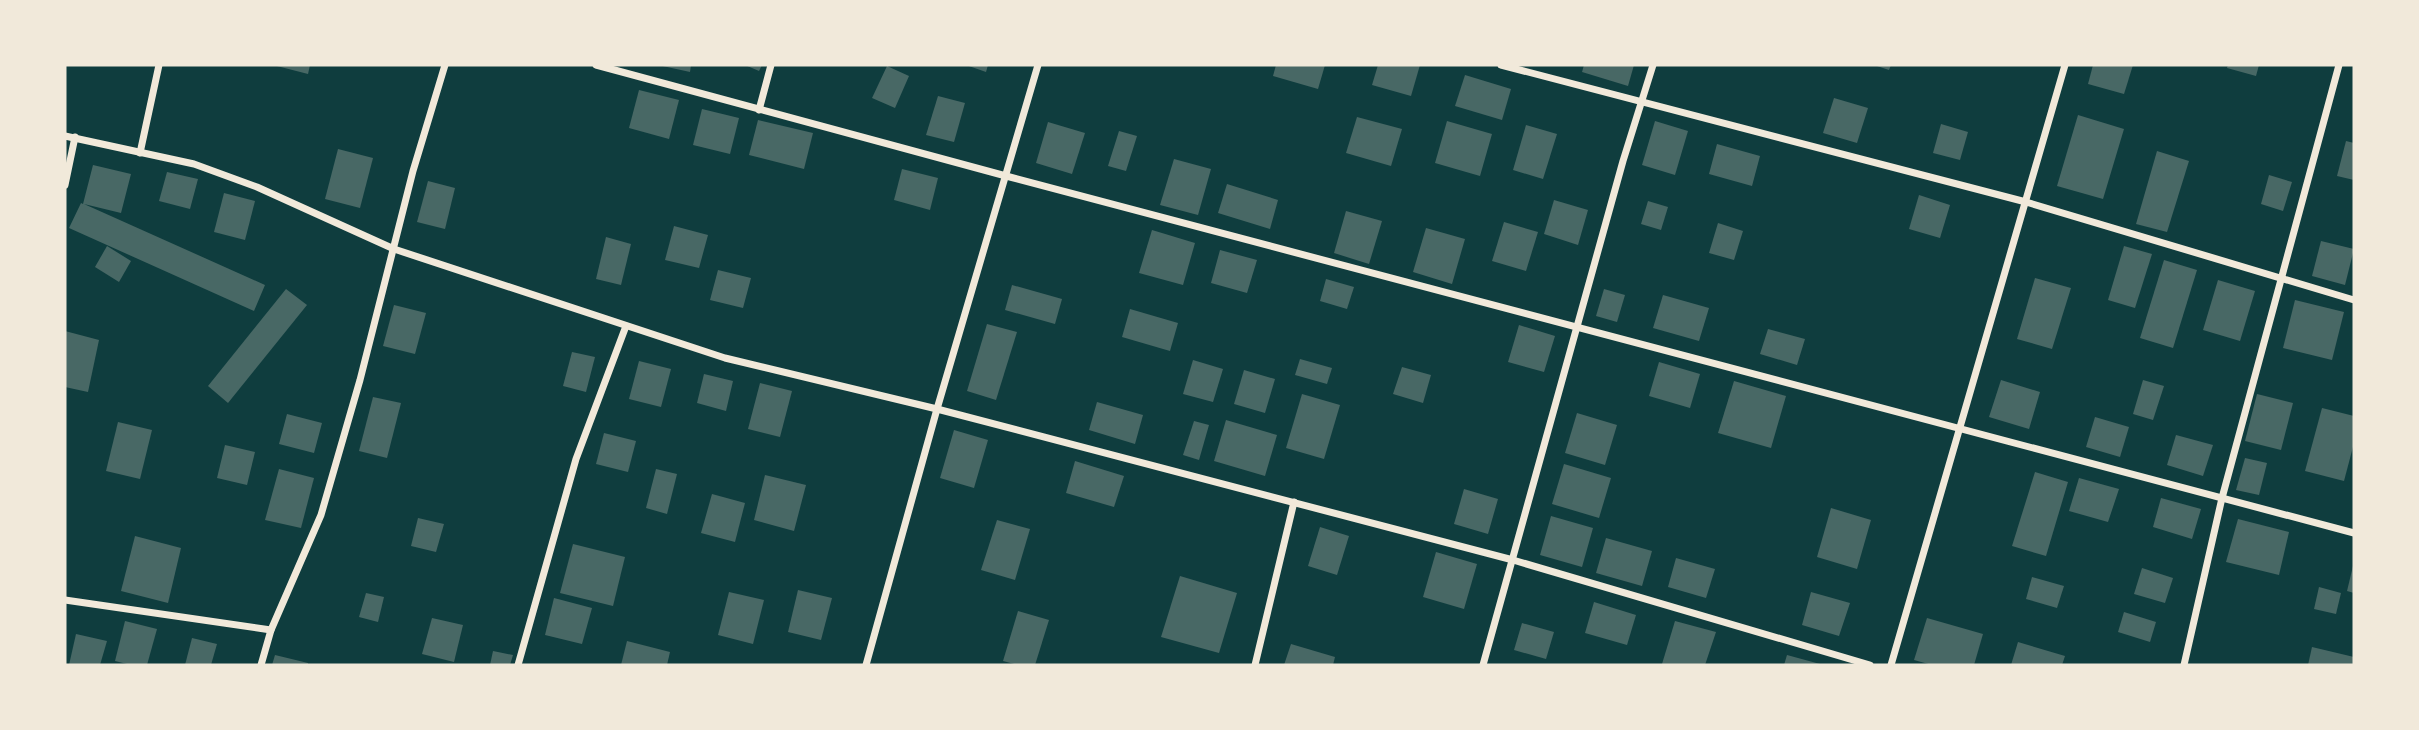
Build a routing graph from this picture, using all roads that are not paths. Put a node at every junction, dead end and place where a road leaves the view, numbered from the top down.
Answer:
1 (159, 65) edge
2 (445, 65) edge
3 (596, 65) edge
4 (771, 65) edge
5 (1038, 65) edge
6 (1501, 65) edge
7 (1653, 65) edge
8 (2065, 65) edge
9 (2339, 65) edge
10 (1641, 103) junction
11 (759, 110) junction
12 (65, 136) edge
13 (75, 137) junction
14 (141, 153) junction
15 (1006, 176) junction
16 (65, 185) edge
17 (2025, 202) junction
18 (394, 249) junction
19 (2281, 278) junction
20 (2354, 300) edge
21 (626, 326) junction
22 (1578, 328) junction
23 (937, 409) junction
24 (1960, 429) junction
25 (2222, 498) junction
26 (1294, 502) junction
27 (2354, 533) edge
28 (1513, 560) junction
29 (65, 600) edge
30 (271, 630) junction
31 (261, 665) edge
32 (518, 665) edge
33 (866, 665) edge
34 (1255, 665) edge
35 (1483, 665) edge
36 (1870, 665) edge
37 (1891, 665) edge
38 (2184, 665) edge

1 - 14 street
2 - 18 street
3 - 11 street
4 - 11 street
5 - 15 street
6 - 10 street
7 - 10 street
8 - 17 street
9 - 19 street
10 - 17 street
10 - 22 street
11 - 15 street
12 - 13 street
13 - 14 street
13 - 16 street
14 - 18 street
15 - 22 street
15 - 23 street
17 - 19 street
17 - 24 street
18 - 21 street
18 - 30 street
19 - 20 street
19 - 25 street
21 - 23 street
21 - 32 street
22 - 24 street
22 - 28 street
23 - 26 street
23 - 33 street
24 - 25 street
24 - 37 street
25 - 27 street
25 - 38 street
26 - 28 street
26 - 34 street
28 - 35 street
28 - 36 street
29 - 30 street
30 - 31 street

